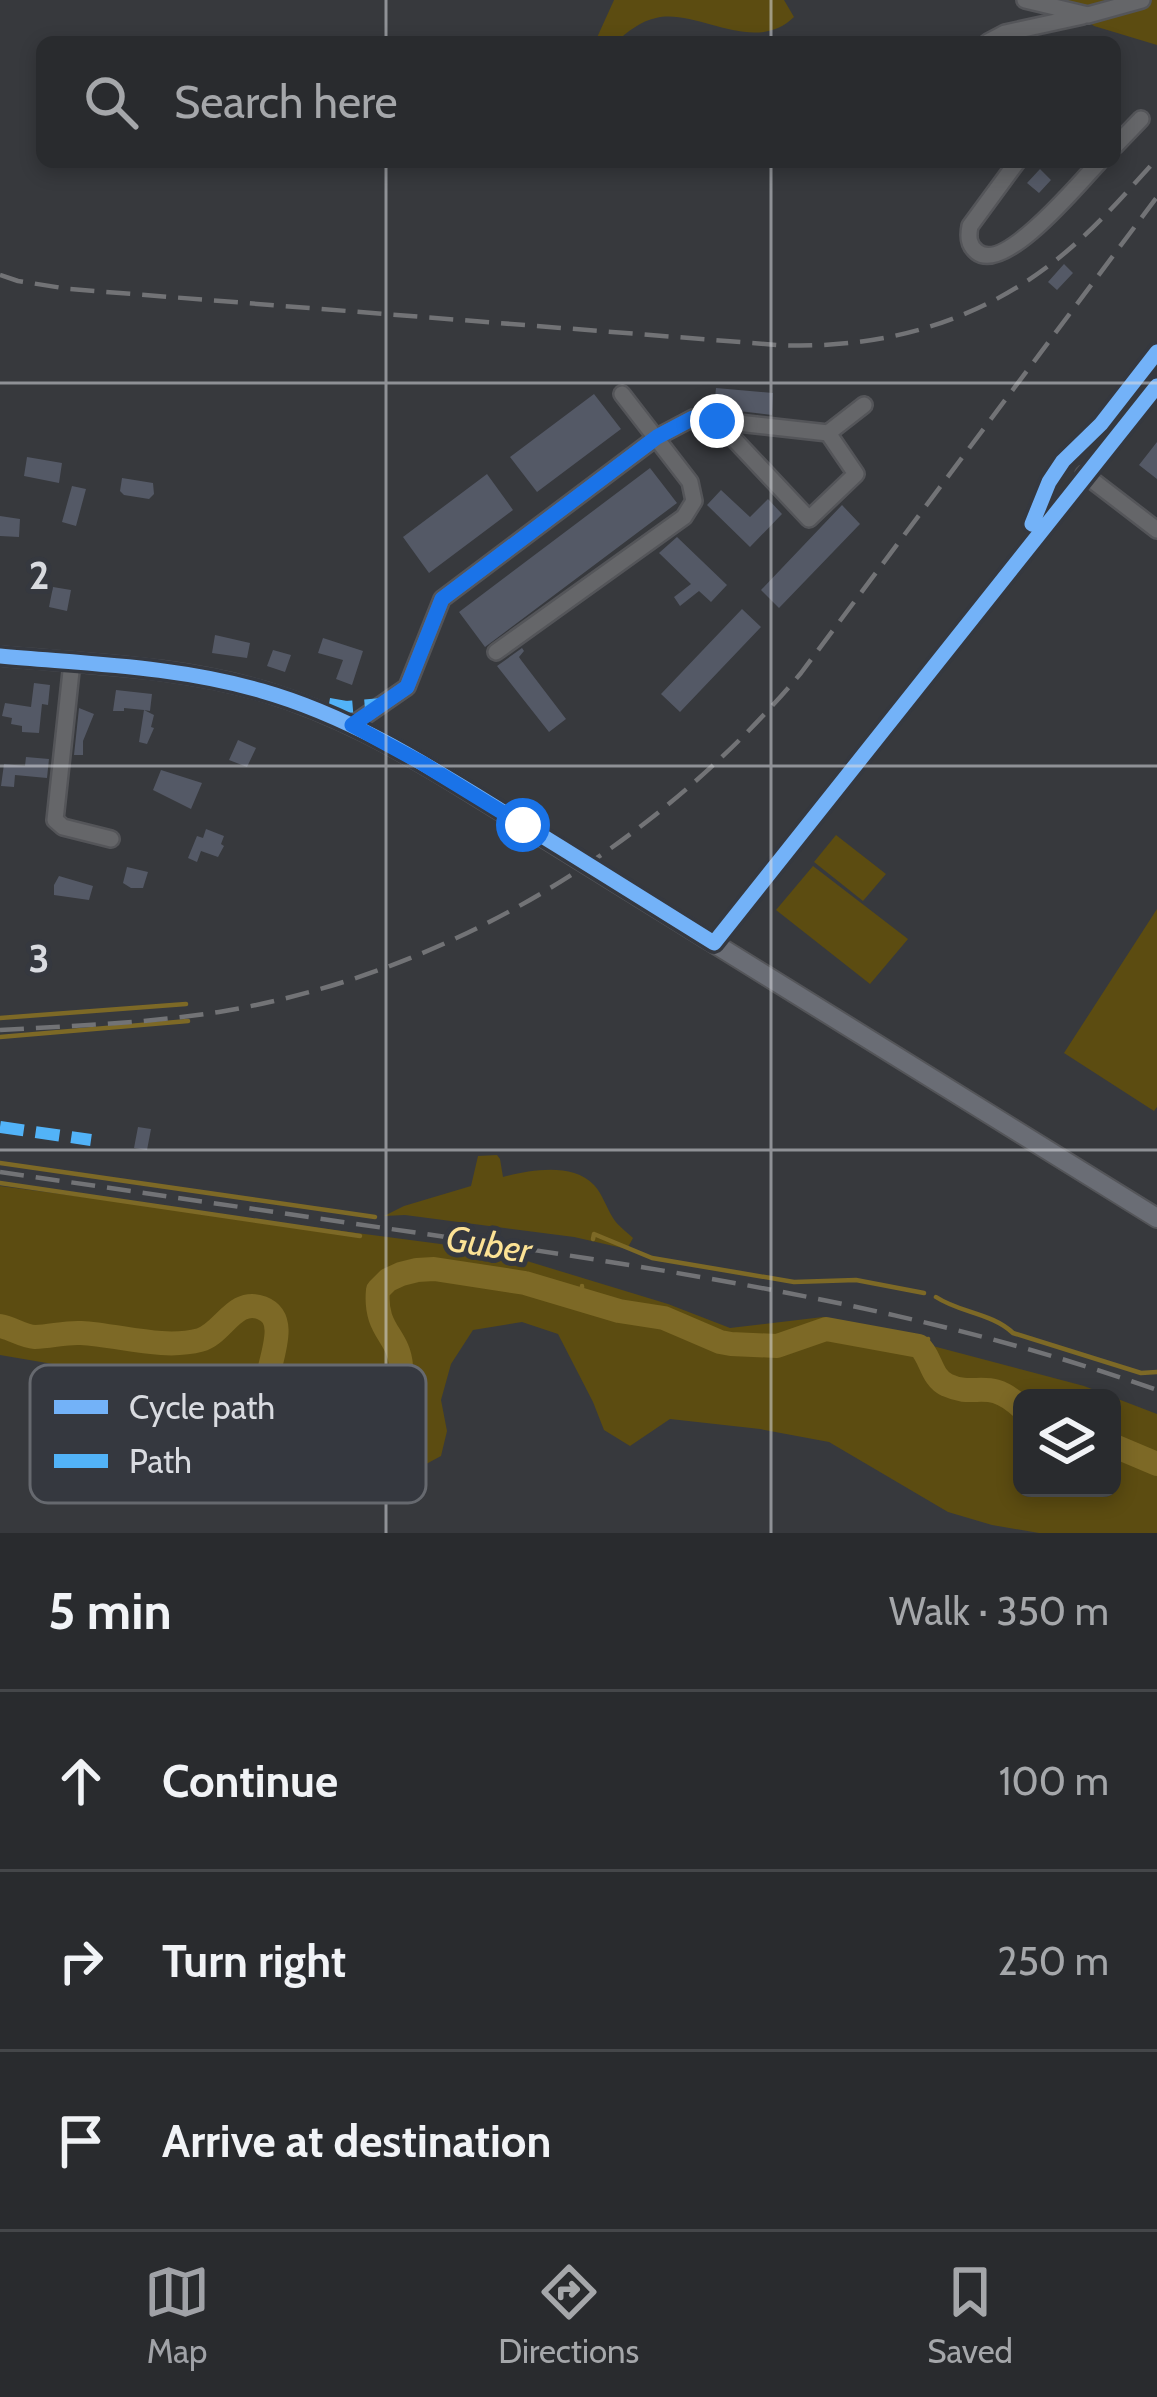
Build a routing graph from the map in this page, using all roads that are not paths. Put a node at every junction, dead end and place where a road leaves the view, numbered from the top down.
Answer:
1 (1025, 0) edge
2 (1142, 0) edge
3 (1088, 15) junction
4 (999, 36) edge
5 (1141, 119) dead end
6 (1121, 140) edge
7 (1013, 168) edge
8 (1094, 168) edge
9 (1157, 386) edge
10 (622, 394) dead end
11 (864, 405) dead end
12 (717, 421) junction
13 (828, 433) junction
14 (657, 437) junction
15 (1084, 474) junction
16 (1157, 530) edge
17 (496, 652) dead end
18 (0, 656) edge
19 (71, 662) junction
20 (352, 725) junction
21 (111, 838) dead end
22 (714, 943) junction
23 (1157, 1218) edge

1 - 3 street
2 - 3 street
3 - 4 street
5 - 6 street
7 - 8 street
9 - 15 street
10 - 14 street
11 - 13 street
12 - 13 street
12 - 13 street
12 - 14 street
14 - 17 street
14 - 20 street
15 - 16 street
15 - 22 street
18 - 19 main road
19 - 20 main road
19 - 21 street
20 - 22 main road
22 - 23 main road

